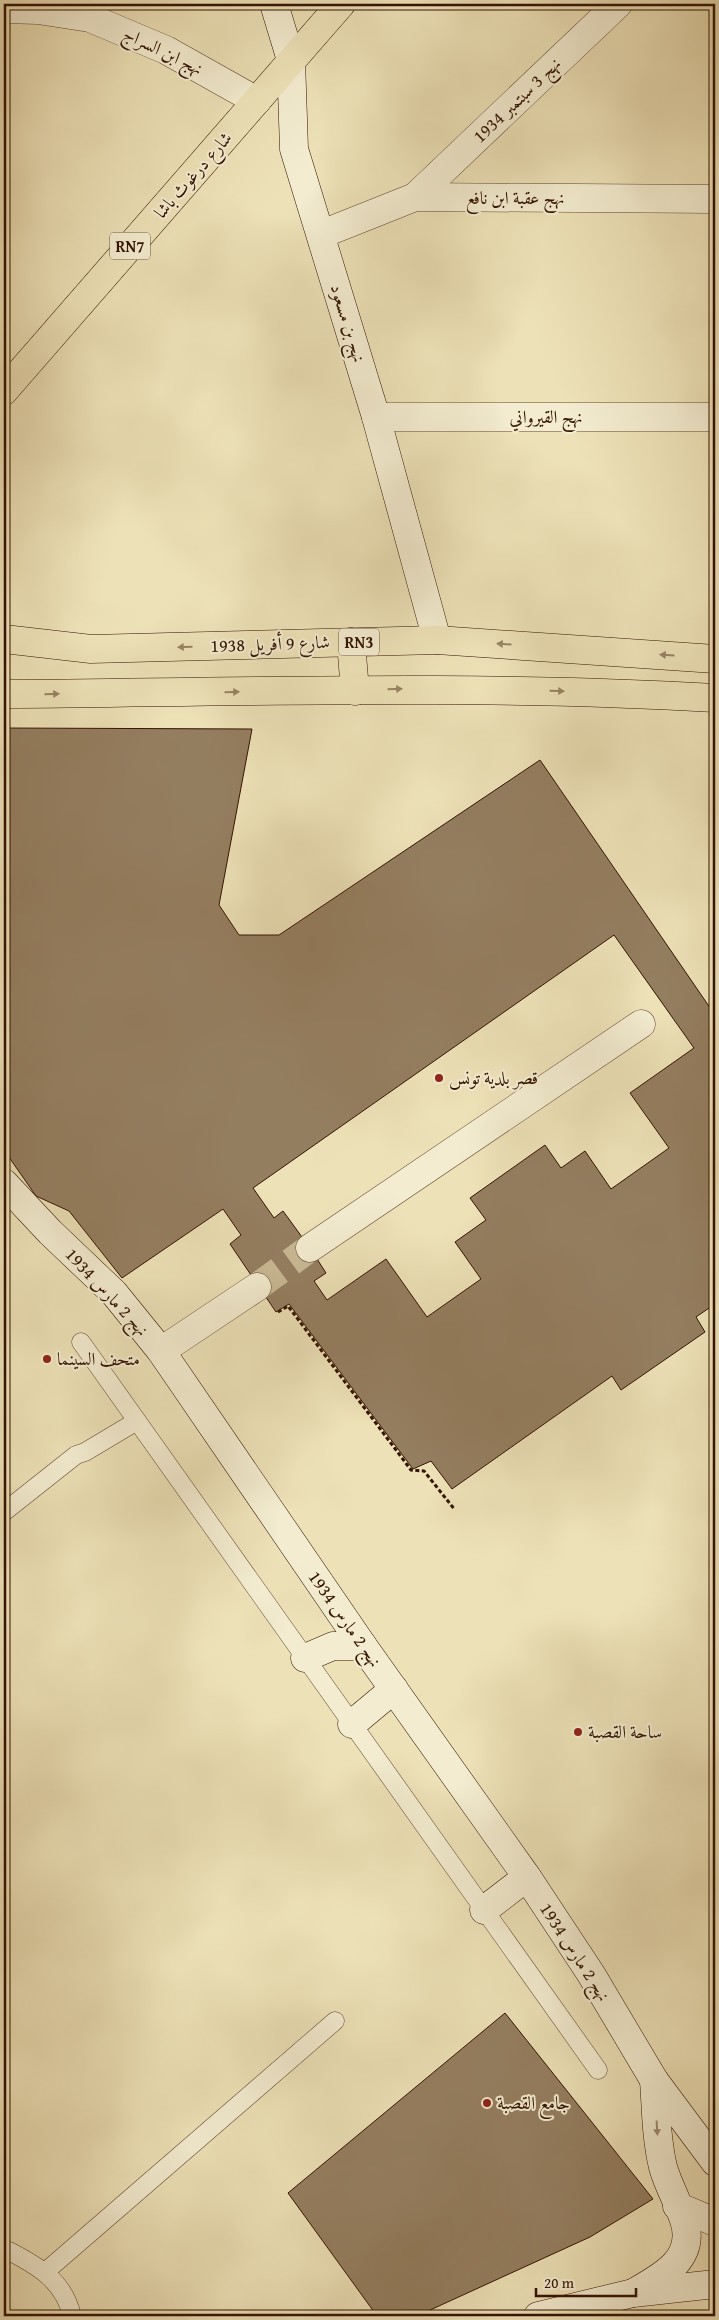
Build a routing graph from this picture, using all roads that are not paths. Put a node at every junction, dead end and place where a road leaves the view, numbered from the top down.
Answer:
1 (274, 4) edge
2 (341, 4) edge
3 (618, 4) edge
4 (4, 9) edge
5 (291, 60) junction
6 (257, 101) junction
7 (415, 197) junction
8 (715, 199) edge
9 (322, 234) junction
10 (4, 391) edge
11 (376, 417) junction
12 (715, 417) edge
13 (4, 639) edge
14 (437, 640) junction
15 (352, 642) junction
16 (91, 649) junction
17 (4, 655) edge
18 (715, 659) edge
19 (355, 691) junction
20 (4, 694) edge
21 (715, 698) edge
22 (641, 1024) dead end
23 (4, 1183) edge
24 (310, 1248) tunnel mouth
25 (256, 1288) tunnel mouth
26 (81, 1342) dead end
27 (161, 1351) junction
28 (137, 1421) junction
29 (4, 1512) edge
30 (363, 1646) junction
31 (305, 1658) junction
32 (394, 1689) junction
33 (352, 1724) junction
34 (527, 1877) junction
35 (484, 1910) junction
36 (335, 2021) dead end
37 (598, 2070) dead end
38 (654, 2080) junction
39 (715, 2162) edge
40 (677, 2206) junction
41 (715, 2222) edge
42 (4, 2250) edge
43 (45, 2272) junction
44 (715, 2284) edge
45 (633, 2293) junction
46 (72, 2316) edge
47 (538, 2316) edge

1 - 5 street, نهج بن مسعود
2 - 5 main road, شارع درغوث باشا / RN7
3 - 7 street, نهج 3 سبتمبر 1934
4 - 6 street, نهج ابن السراج
5 - 6 main road, شارع درغوث باشا / RN7
5 - 9 street, نهج بن مسعود
6 - 10 main road, شارع درغوث باشا / RN7
7 - 8 street, نهج عقبة ابن نافع
7 - 9 street, نهج عقبة ابن نافع
9 - 11 street, نهج بن مسعود
11 - 12 street, نهج القيرواني
11 - 14 street, نهج بن مسعود
13 - 16 main road, شارع 9 أفريل 1938 / RN3
14 - 15 main road, شارع 9 أفريل 1938 / RN3
18 -> 14 main road, شارع 9 أفريل 1938 / RN3
15 -> 16 main road, شارع 9 أفريل 1938 / RN3
15 - 19 main road
16 - 17 main road
20 -> 19 main road
19 -> 21 main road
22 - 24 street
23 - 27 street, نهج 2 مارس 1934
25 - 27 street
26 - 28 lane
27 - 30 street, نهج 2 مارس 1934
28 - 29 lane
28 - 31 lane
30 - 31 street
30 - 32 street, نهج 2 مارس 1934
31 - 33 lane
32 - 33 street
32 - 34 street, نهج 2 مارس 1934
33 - 35 lane
34 - 35 street
34 - 38 street, نهج 2 مارس 1934
35 - 37 lane
36 - 43 lane
38 - 39 street, نهج 2 مارس 1934
38 -> 40 street, نهج 2 مارس 1934
40 - 41 street
40 - 45 street, نهج 2 مارس 1934
42 - 43 lane
43 - 46 lane
44 - 45 street
45 - 47 street

